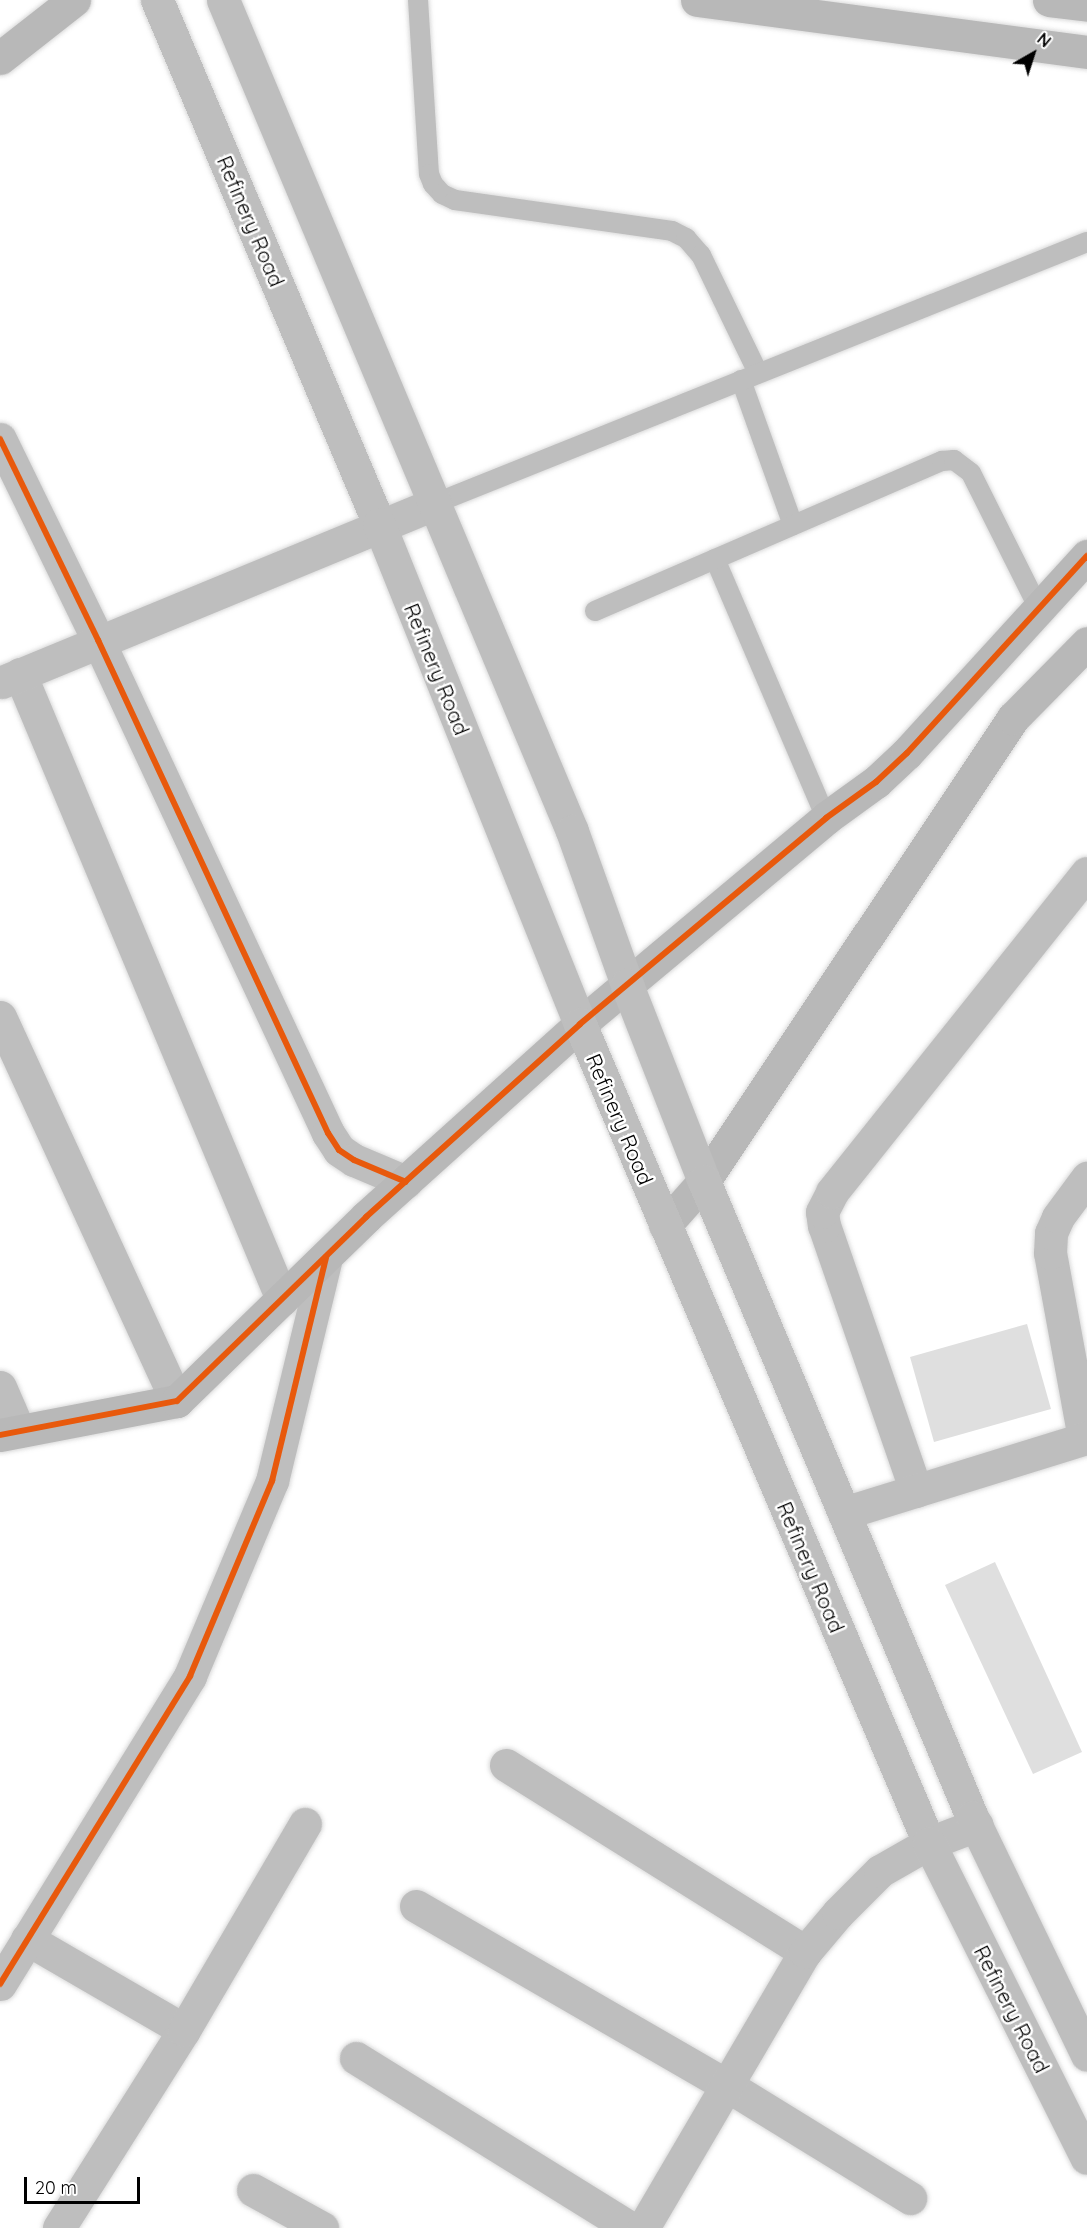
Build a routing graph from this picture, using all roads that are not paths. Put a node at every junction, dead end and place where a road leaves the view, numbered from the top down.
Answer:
1 (74, 0) edge
2 (157, 0) edge
3 (223, 0) edge
4 (418, 0) edge
5 (697, 0) edge
6 (1048, 0) edge
7 (1087, 5) edge
8 (1087, 52) edge
9 (0, 58) edge
10 (1087, 242) edge
11 (749, 376) junction
12 (0, 439) edge
13 (436, 503) junction
14 (379, 524) junction
15 (793, 525) junction
16 (1087, 556) edge
17 (715, 559) junction
18 (1039, 609) junction
19 (594, 611) dead end
20 (98, 640) junction
21 (1087, 643) edge
22 (10, 678) edge
23 (826, 818) junction
24 (1087, 873) edge
25 (627, 985) junction
26 (0, 1017) edge
27 (580, 1024) junction
28 (1087, 1178) edge
29 (704, 1181) junction
30 (406, 1182) junction
31 (665, 1225) junction
32 (326, 1257) junction
33 (282, 1299) junction
34 (0, 1387) edge
35 (177, 1401) junction
36 (10, 1433) edge
37 (1085, 1438) edge
38 (916, 1491) junction
39 (844, 1513) junction
40 (506, 1765) dead end
41 (305, 1824) dead end
42 (976, 1825) junction
43 (929, 1843) junction
44 (416, 1906) dead end
45 (27, 1939) junction
46 (805, 1952) junction
47 (0, 1984) edge
48 (184, 2030) junction
49 (1087, 2055) edge
50 (356, 2058) dead end
51 (728, 2086) junction
52 (1087, 2158) edge
53 (253, 2190) dead end
54 (910, 2198) dead end
55 (59, 2228) edge
56 (322, 2228) edge
57 (630, 2228) edge
58 (643, 2228) edge

1 - 9 street
2 - 14 street, Refinery Road
3 - 13 street
4 - 11 lane
5 - 8 street
6 - 7 street
10 - 11 lane
11 - 13 lane
11 - 15 lane
12 - 20 street
13 - 14 street
13 - 25 street
14 - 20 street
14 - 27 street, Refinery Road
15 - 17 lane
15 - 18 lane
16 - 18 street
17 - 19 lane
17 - 23 lane
18 - 23 street
20 - 22 street
20 - 30 street
21 - 29 street
22 - 33 street
23 - 25 street
24 - 38 street
25 - 27 street
25 - 29 street
26 - 35 street
27 - 30 street
27 - 31 street, Refinery Road
28 - 37 street
29 - 31 street
29 - 39 street
30 - 32 street
31 - 43 street, Refinery Road
32 - 33 street
32 - 45 street
33 - 35 street
34 - 36 street
35 - 36 street
37 - 38 street
38 - 39 street
39 - 42 street
40 - 46 street
41 - 48 street
42 - 43 street
42 - 49 street
43 - 46 street
43 - 52 street, Refinery Road
44 - 51 street
45 - 47 street
45 - 48 street
46 - 51 street
48 - 55 street
50 - 57 street
51 - 54 street
51 - 58 street
53 - 56 street

